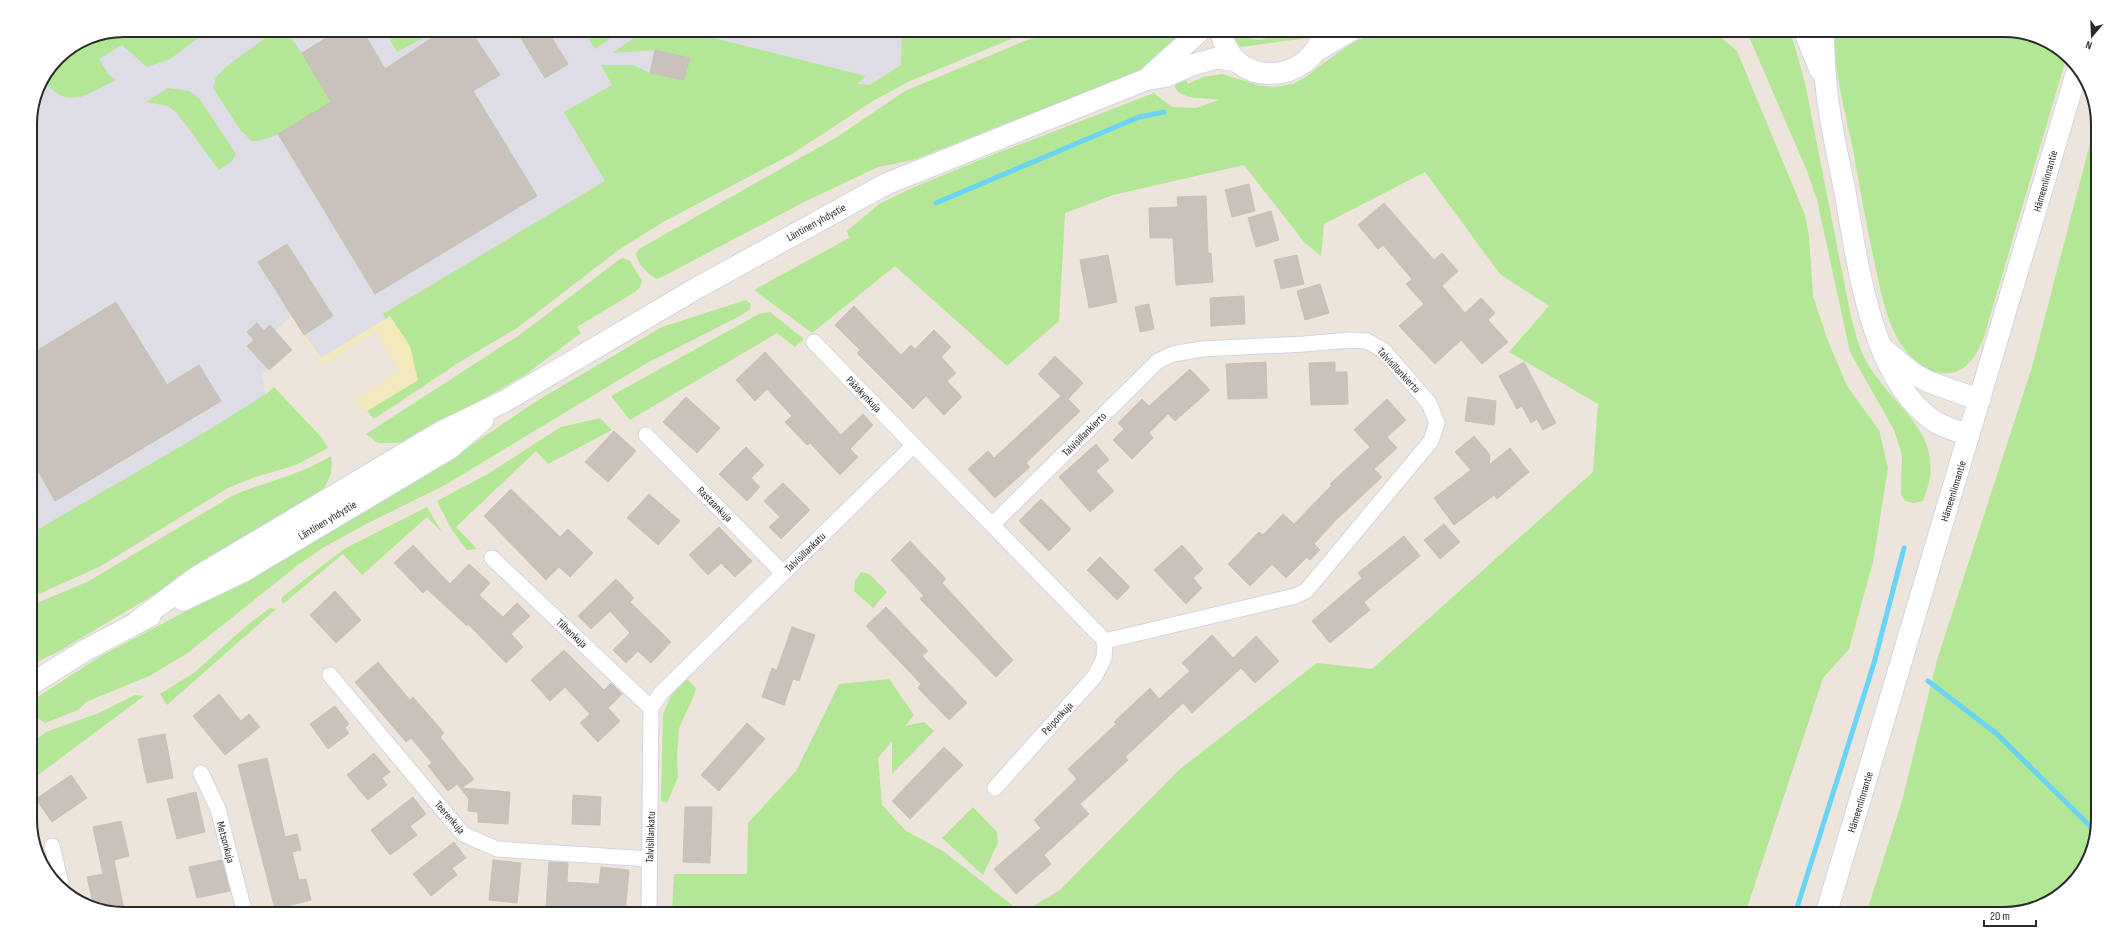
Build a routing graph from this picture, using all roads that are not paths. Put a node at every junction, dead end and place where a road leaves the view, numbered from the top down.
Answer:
1 (1194, 37) edge
2 (1223, 37) edge
3 (1321, 37) edge
4 (1341, 37) edge
5 (1807, 37) edge
6 (1823, 37) edge
7 (1316, 52) junction
8 (1237, 61) junction
9 (2076, 75) edge
10 (1145, 80) junction
11 (1826, 85) junction
12 (814, 342) dead end
13 (1881, 347) junction
14 (1980, 400) junction
15 (646, 435) dead end
16 (1969, 435) junction
17 (913, 446) junction
18 (993, 524) junction
19 (492, 558) dead end
20 (783, 573) junction
21 (1105, 642) junction
22 (330, 675) dead end
23 (37, 680) edge
24 (652, 708) junction
25 (200, 773) dead end
26 (995, 788) dead end
27 (52, 846) dead end
28 (649, 859) junction
29 (60, 879) edge
30 (243, 907) edge
31 (649, 907) edge
32 (1828, 907) edge

1 - 10 main road, Läntinen yhdystie
2 - 8 main road
3 - 7 main road
4 - 7 main road
5 - 11 main road
6 - 11 main road
7 - 8 main road
8 - 10 main road, Läntinen yhdystie
9 - 14 main road, Hämeenlinnantie
10 - 23 main road, Läntinen yhdystie
11 - 13 main road
12 - 17 street, Pääskynkuja
13 - 14 main road
13 - 16 main road
14 - 16 main road, Hämeenlinnantie
15 - 20 street, Rastaankuja
16 - 32 main road, Hämeenlinnantie
17 - 18 street
17 - 20 street, Talvisillankatu
18 - 21 street
18 - 21 street, Talvisillankierto
19 - 24 street, Tilhenkuja
20 - 24 street, Talvisillankatu
21 - 26 street, Peiponkuja
22 - 28 street, Teerenkuja
24 - 28 street, Talvisillankatu
25 - 30 street, Metsonkuja
27 - 29 street
28 - 31 street, Talvisillankatu

